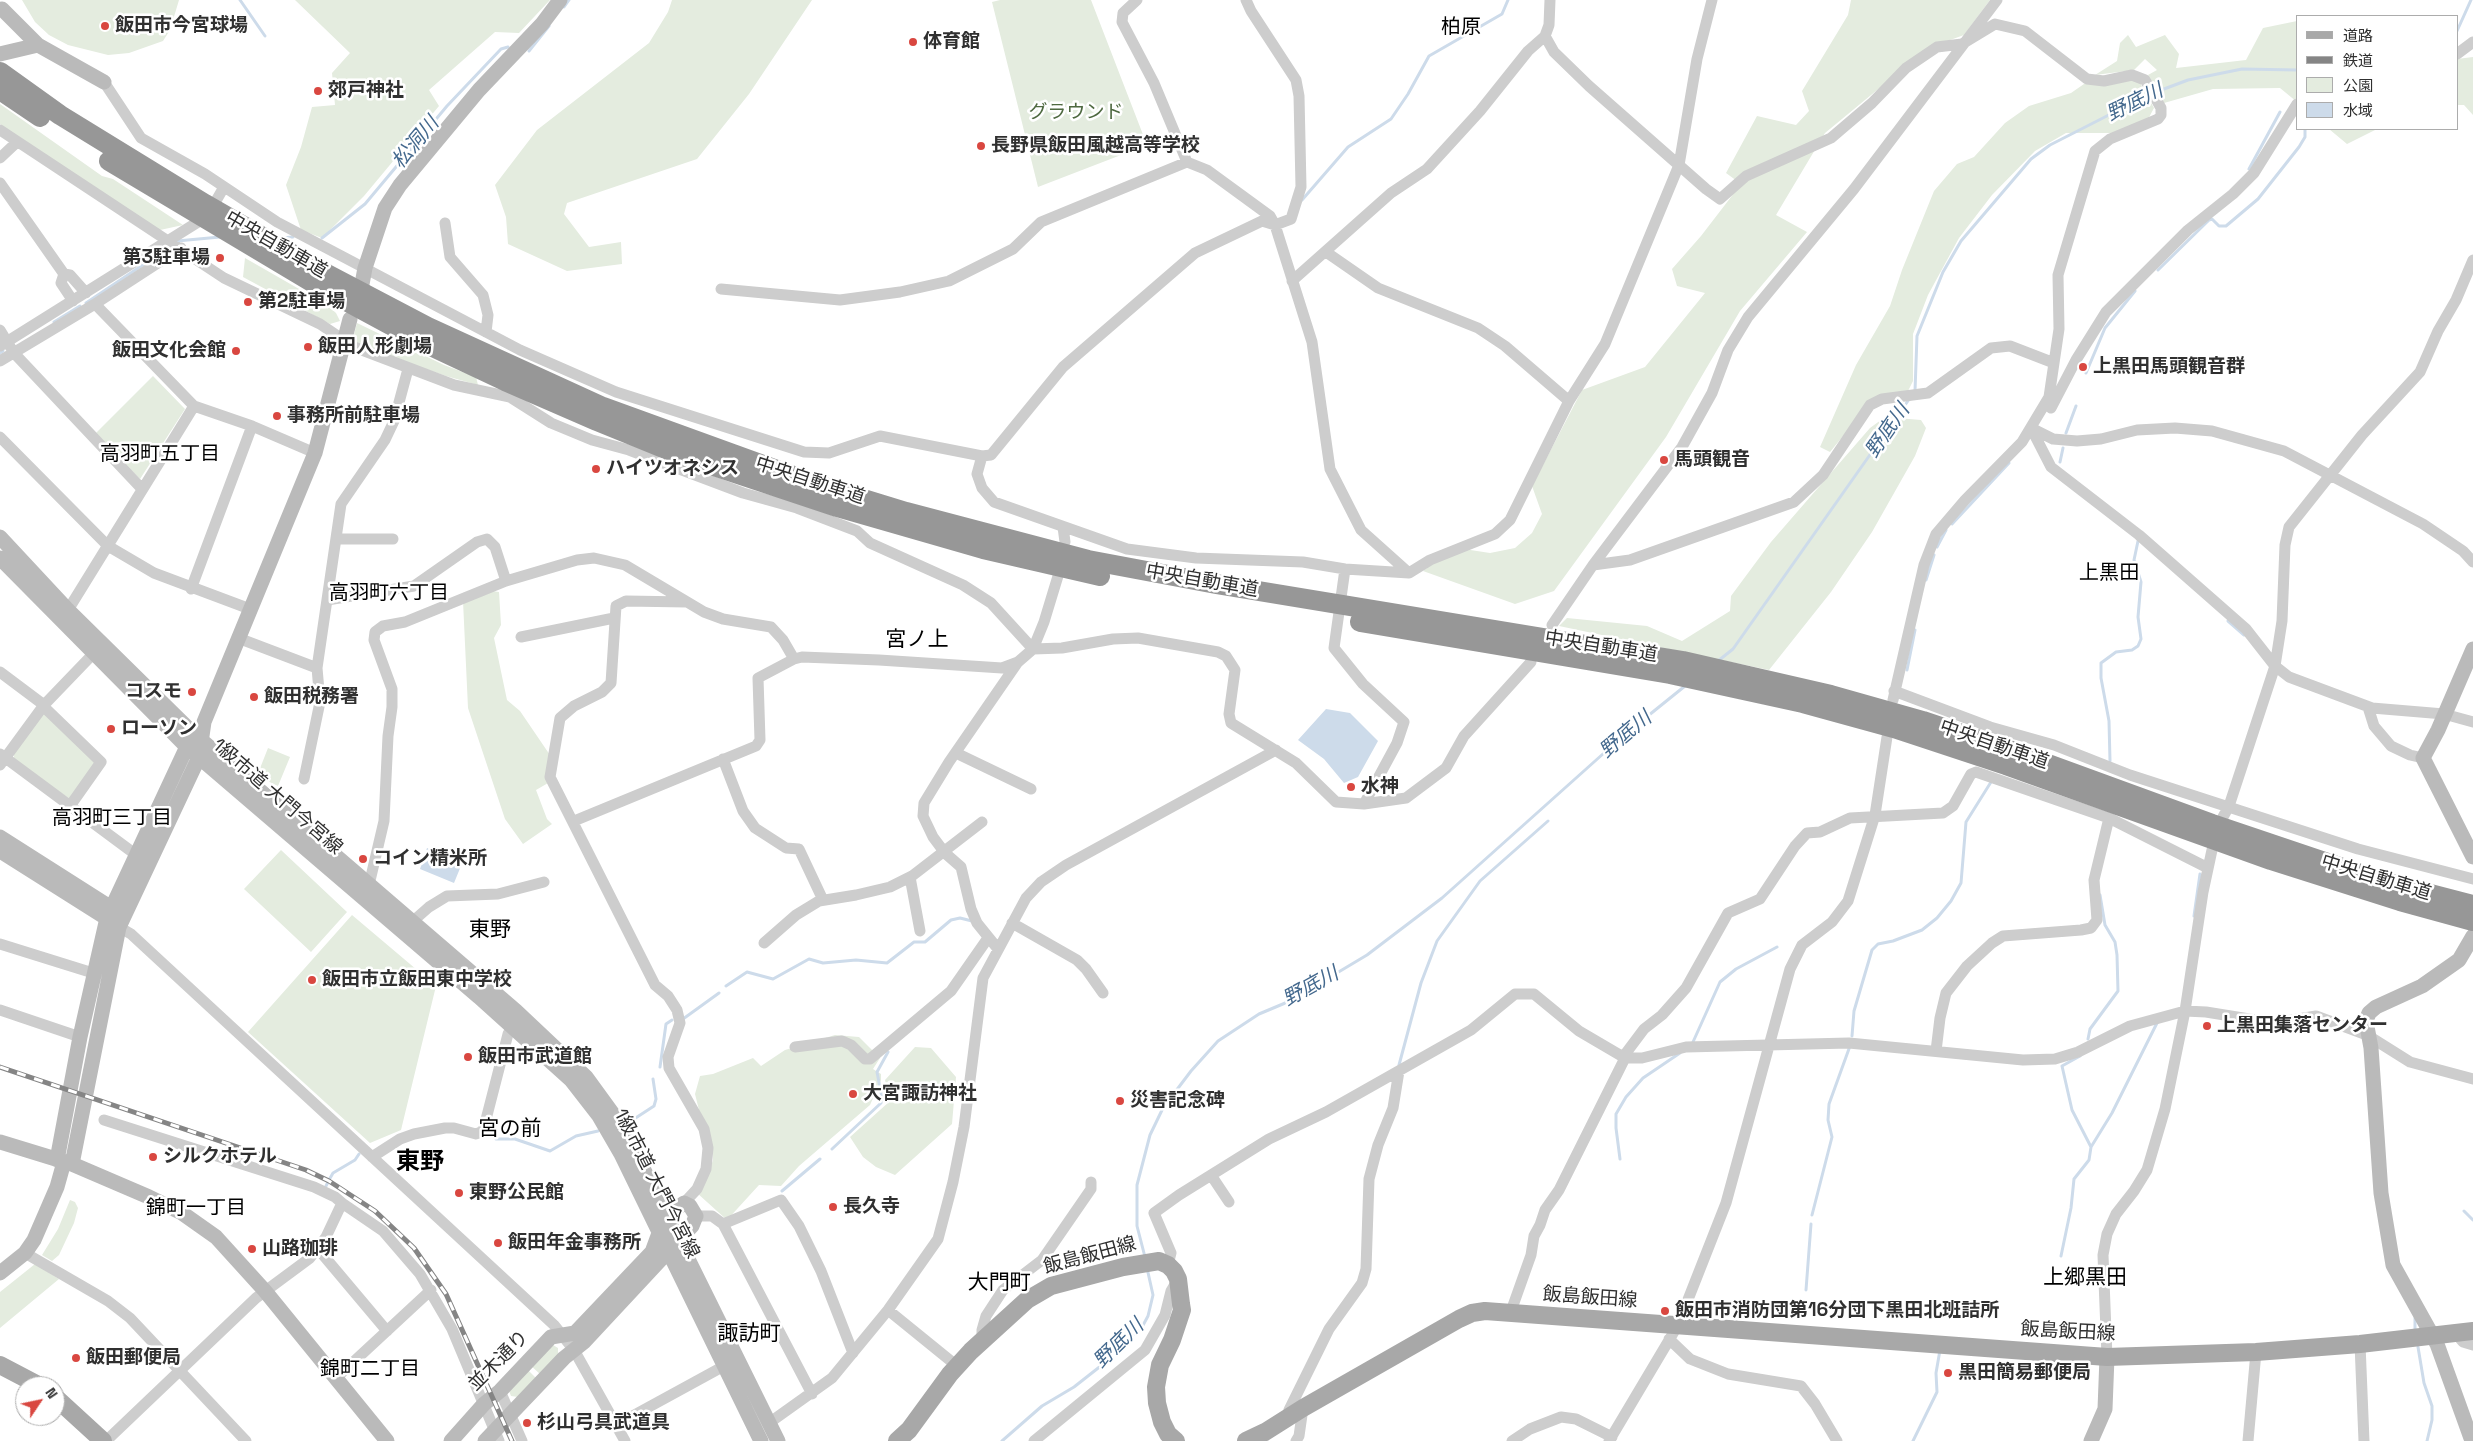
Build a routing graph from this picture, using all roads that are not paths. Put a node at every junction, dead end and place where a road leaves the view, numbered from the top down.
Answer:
1 (560, 0) edge
2 (1137, 0) edge
3 (1246, 0) edge
4 (1550, 0) edge
5 (1712, 0) edge
6 (1996, 0) edge
7 (1, 7) edge
8 (1545, 36) junction
9 (2473, 42) edge
10 (1962, 44) junction
11 (38, 45) junction
12 (2458, 53) edge
13 (0, 54) edge
14 (0, 72) edge
15 (104, 82) joint
16 (0, 90) edge
17 (2296, 105) edge
18 (0, 130) edge
19 (18, 142) junction
20 (0, 158) edge
21 (1187, 162) junction
22 (1679, 165) junction
23 (0, 183) edge
24 (224, 187) junction
25 (199, 208) junction
26 (445, 223) dead end
27 (1275, 225) junction
28 (166, 241) junction
29 (181, 248) junction
30 (1326, 252) junction
31 (2473, 260) edge
32 (365, 268) junction
33 (1292, 281) junction
34 (362, 284) dead end
35 (721, 289) dead end
36 (79, 298) junction
37 (91, 307) junction
38 (350, 320) dead end
39 (0, 330) edge
40 (486, 332) junction
41 (343, 341) junction
42 (4, 344) edge
43 (14, 353) junction
44 (0, 361) edge
45 (2054, 363) junction
46 (408, 369) junction
47 (1570, 401) junction
48 (194, 406) junction
49 (252, 426) junction
50 (2031, 428) junction
51 (0, 437) edge
52 (315, 453) junction
53 (982, 456) junction
54 (2329, 476) junction
55 (142, 489) junction
56 (1063, 527) junction
57 (336, 539) junction
58 (393, 539) dead end
59 (2, 542) edge
60 (1065, 542) dead end
61 (108, 546) junction
62 (0, 558) edge
63 (2473, 562) edge
64 (1593, 565) junction
65 (1345, 569) junction
66 (1409, 573) junction
67 (1058, 576) dead end
68 (506, 580) junction
69 (191, 589) junction
70 (327, 600) junction
71 (687, 602) junction
72 (250, 609) junction
73 (68, 610) junction
74 (614, 618) junction
75 (1552, 625) dead end
76 (520, 637) dead end
77 (238, 638) junction
78 (1033, 649) junction
79 (2473, 649) edge
80 (94, 653) junction
81 (794, 659) junction
82 (1018, 662) junction
83 (1530, 662) dead end
84 (2275, 666) junction
85 (1677, 667) junction
86 (317, 668) junction
87 (0, 672) edge
88 (44, 706) junction
89 (2368, 707) junction
90 (2444, 714) junction
91 (2473, 722) edge
92 (1887, 738) dead end
93 (194, 741) junction
94 (1276, 750) junction
95 (956, 753) junction
96 (199, 757) junction
97 (2423, 758) junction
98 (2, 759) edge
99 (723, 759) junction
100 (304, 779) dead end
101 (1031, 789) dead end
102 (1364, 804) junction
103 (70, 806) junction
104 (2229, 806) junction
105 (1875, 815) junction
106 (2223, 817) dead end
107 (2108, 818) junction
108 (574, 821) junction
109 (982, 822) dead end
110 (0, 837) edge
111 (2212, 850) dead end
112 (0, 851) edge
113 (945, 853) junction
114 (135, 854) junction
115 (2473, 857) edge
116 (2208, 868) junction
117 (910, 877) junction
118 (2473, 878) edge
119 (544, 882) dead end
120 (369, 885) junction
121 (823, 900) junction
122 (2473, 905) edge
123 (117, 921) junction
124 (2473, 921) edge
125 (412, 922) junction
126 (1012, 923) junction
127 (920, 931) dead end
128 (2473, 936) edge
129 (988, 938) junction
130 (764, 943) dead end
131 (0, 944) edge
132 (998, 949) junction
133 (93, 973) junction
134 (1103, 993) dead end
135 (0, 1010) edge
136 (2185, 1012) junction
137 (513, 1026) junction
138 (2367, 1035) junction
139 (80, 1037) junction
140 (1769, 1046) junction
141 (795, 1047) dead end
142 (1936, 1051) junction
143 (1624, 1057) junction
144 (1399, 1071) junction
145 (2473, 1080) edge
146 (104, 1120) dead end
147 (0, 1142) edge
148 (372, 1157) junction
149 (64, 1162) junction
150 (1211, 1174) junction
151 (1091, 1182) dead end
152 (342, 1202) junction
153 (1229, 1202) dead end
154 (684, 1204) junction
155 (696, 1216) junction
156 (723, 1224) junction
157 (664, 1227) junction
158 (673, 1245) junction
159 (318, 1249) junction
160 (26, 1253) junction
161 (1164, 1263) junction
162 (0, 1273) edge
163 (1178, 1279) junction
164 (431, 1290) junction
165 (265, 1291) junction
166 (888, 1310) junction
167 (1510, 1314) junction
168 (387, 1331) junction
169 (1674, 1332) junction
170 (2464, 1332) edge
171 (561, 1335) junction
172 (2433, 1336) junction
173 (982, 1340) junction
174 (2360, 1344) junction
175 (2473, 1345) edge
176 (574, 1350) junction
177 (2256, 1352) junction
178 (853, 1353) junction
179 (2107, 1357) junction
180 (0, 1365) edge
181 (724, 1366) junction
182 (957, 1366) junction
183 (180, 1369) junction
184 (21, 1376) edge
185 (335, 1379) junction
186 (500, 1391) junction
187 (812, 1394) junction
188 (484, 1404) junction
189 (65, 1406) edge
190 (1296, 1413) junction
191 (511, 1414) junction
192 (769, 1423) junction
193 (616, 1425) junction
194 (1265, 1437) edge
195 (493, 1438) edge
196 (1169, 1439) edge
197 (1611, 1439) edge
198 (1833, 1439) edge
199 (104, 1441) edge
200 (246, 1441) edge
201 (387, 1441) edge
202 (451, 1441) edge
203 (522, 1441) edge
204 (625, 1441) edge
205 (761, 1441) edge
206 (778, 1441) edge
207 (897, 1441) edge
208 (1034, 1441) edge
209 (1246, 1441) edge
210 (1296, 1441) edge
211 (1512, 1441) edge
212 (2091, 1441) edge
213 (2248, 1441) edge
214 (2364, 1441) edge
215 (2472, 1441) edge

1 - 32 street
2 - 21 street
3 - 27 street
4 - 8 street
5 - 22 street
6 - 10 street
7 - 11 street
8 - 22 street
8 - 30 street
9 - 12 street
10 - 22 street
10 - 45 street
10 - 64 street
11 - 13 street
11 - 15 street
14 - 25 highway, 中央自動車道
15 - 24 street
16 - 25 highway, 中央自動車道
17 - 50 street
18 - 19 street
19 - 20 street
19 - 28 street
21 - 27 street
21 - 35 street
22 - 47 street
23 - 36 street
24 - 28 street
24 - 32 street
25 - 85 highway, 中央自動車道
25 - 85 highway, 中央自動車道
26 - 40 street
27 - 33 street
27 - 53 street
28 - 29 street
28 - 36 street
29 - 37 street
29 - 41 street
30 - 33 street
30 - 47 street
31 - 54 street
32 - 34 street
32 - 40 street
33 - 66 street
36 - 37 street
36 - 42 street
37 - 43 street
37 - 48 street
38 - 41 street
39 - 42 street
40 - 53 street
41 - 46 street
41 - 52 street
42 - 43 street
43 - 44 street
43 - 55 street
45 - 50 street
45 - 64 street
46 - 57 street
46 - 78 street
47 - 66 street
48 - 49 street
48 - 55 street
49 - 52 street
49 - 69 street
50 - 54 street
50 - 84 street
50 - 104 street
51 - 61 street
52 - 72 street
53 - 56 street
54 - 63 street
54 - 84 street
55 - 61 street
56 - 60 street
56 - 65 street
57 - 58 street
57 - 70 street
59 - 73 street
61 - 69 street
61 - 73 street
62 - 80 street, 1級市道 大門今宮線
64 - 75 street
65 - 66 street
65 - 102 street
67 - 78 street
68 - 70 street
68 - 71 street
68 - 120 street
69 - 72 street
70 - 86 street
71 - 74 street
71 - 81 street
72 - 77 street
73 - 93 street
74 - 76 street
74 - 108 street
77 - 86 street
77 - 93 street
78 - 82 street
78 - 94 street
79 - 90 street
80 - 88 street
80 - 93 street, 1級市道 大門今宮線
81 - 82 street
81 - 99 street
82 - 95 street
83 - 102 street
84 - 89 street
84 - 104 street
85 - 122 highway, 中央自動車道
85 - 124 highway, 中央自動車道
86 - 100 street
87 - 88 street
88 - 98 street
88 - 103 street
89 - 90 street
89 - 97 street
90 - 91 street
90 - 97 street
92 - 105 street
93 - 96 street, 1級市道 大門今宮線
93 - 114 street
93 - 120 street
94 - 102 street
94 - 126 street
95 - 101 street
95 - 113 street
96 - 123 street
96 - 137 street, 1級市道 大門今宮線
97 - 115 street
98 - 103 street
99 - 108 street
99 - 121 street
103 - 114 street
104 - 106 street
104 - 118 street
105 - 107 street
105 - 140 street
105 - 143 street
107 - 116 street
107 - 142 street
108 - 154 street
109 - 113 street
110 - 123 street
111 - 116 street
112 - 123 street
113 - 117 street
113 - 129 street
114 - 123 street
116 - 136 street
117 - 121 street
117 - 127 street
119 - 125 street
120 - 125 street
121 - 130 street
123 - 133 street
123 - 148 street
123 - 149 street
125 - 157 street
126 - 132 street
126 - 134 street
128 - 138 street
129 - 132 street
129 - 141 street
131 - 133 street
132 - 166 street
133 - 139 street
135 - 139 street
136 - 138 street
136 - 142 street
136 - 179 street
137 - 148 street
137 - 157 street, 1級市道 大門今宮線
138 - 145 street
138 - 172 street
139 - 149 street
140 - 142 street
140 - 143 street
140 - 169 street
143 - 144 street
143 - 167 street
144 - 150 street
144 - 190 street
146 - 152 street
147 - 149 street
148 - 171 street
149 - 160 street
149 - 165 street
150 - 153 street
150 - 161 street
151 - 173 street
152 - 159 street
152 - 164 street
154 - 155 street
154 - 157 street, 並木通り
155 - 156 street
155 - 158 street
156 - 178 street
156 - 187 street
157 - 158 street, 1級市道 大門今宮線
157 - 171 street, 並木通り
158 - 176 street
158 - 181 street, 1級市道 大門今宮線
158 - 192 street
159 - 165 street
159 - 168 street
160 - 162 street
160 - 183 street
161 - 163 main road
161 - 173 main road, 飯島飯田線
163 - 196 main road
163 - 208 street
164 - 168 street
164 - 188 street
165 - 183 street
165 - 185 street
166 - 178 street
166 - 182 street
167 - 169 main road, 飯島飯田線
167 - 190 main road, 飯島飯田線
168 - 185 street
169 - 179 main road, 飯島飯田線
169 - 197 street
169 - 198 street
170 - 172 main road, 飯島飯田線
170 - 175 street
171 - 176 street
171 - 186 street, 並木通り
172 - 174 main road, 飯島飯田線
172 - 215 street
173 - 182 main road, 飯島飯田線
174 - 177 main road, 飯島飯田線
174 - 214 street
176 - 191 street
176 - 193 street
177 - 179 main road, 飯島飯田線
177 - 213 street
178 - 187 street
179 - 212 street
180 - 184 main road
181 - 193 street
181 - 205 street, 1級市道 大門今宮線
182 - 207 main road, 飯島飯田線
183 - 199 street
183 - 200 street
185 - 201 street
186 - 188 street, 並木通り
186 - 191 street
187 - 192 street
188 - 195 street
188 - 202 street, 並木通り
189 - 199 main road
190 - 194 main road, 飯島飯田線
190 - 210 street
191 - 195 street
191 - 203 street
192 - 206 street
193 - 204 street
194 - 209 main road, 飯島飯田線
197 - 211 street

